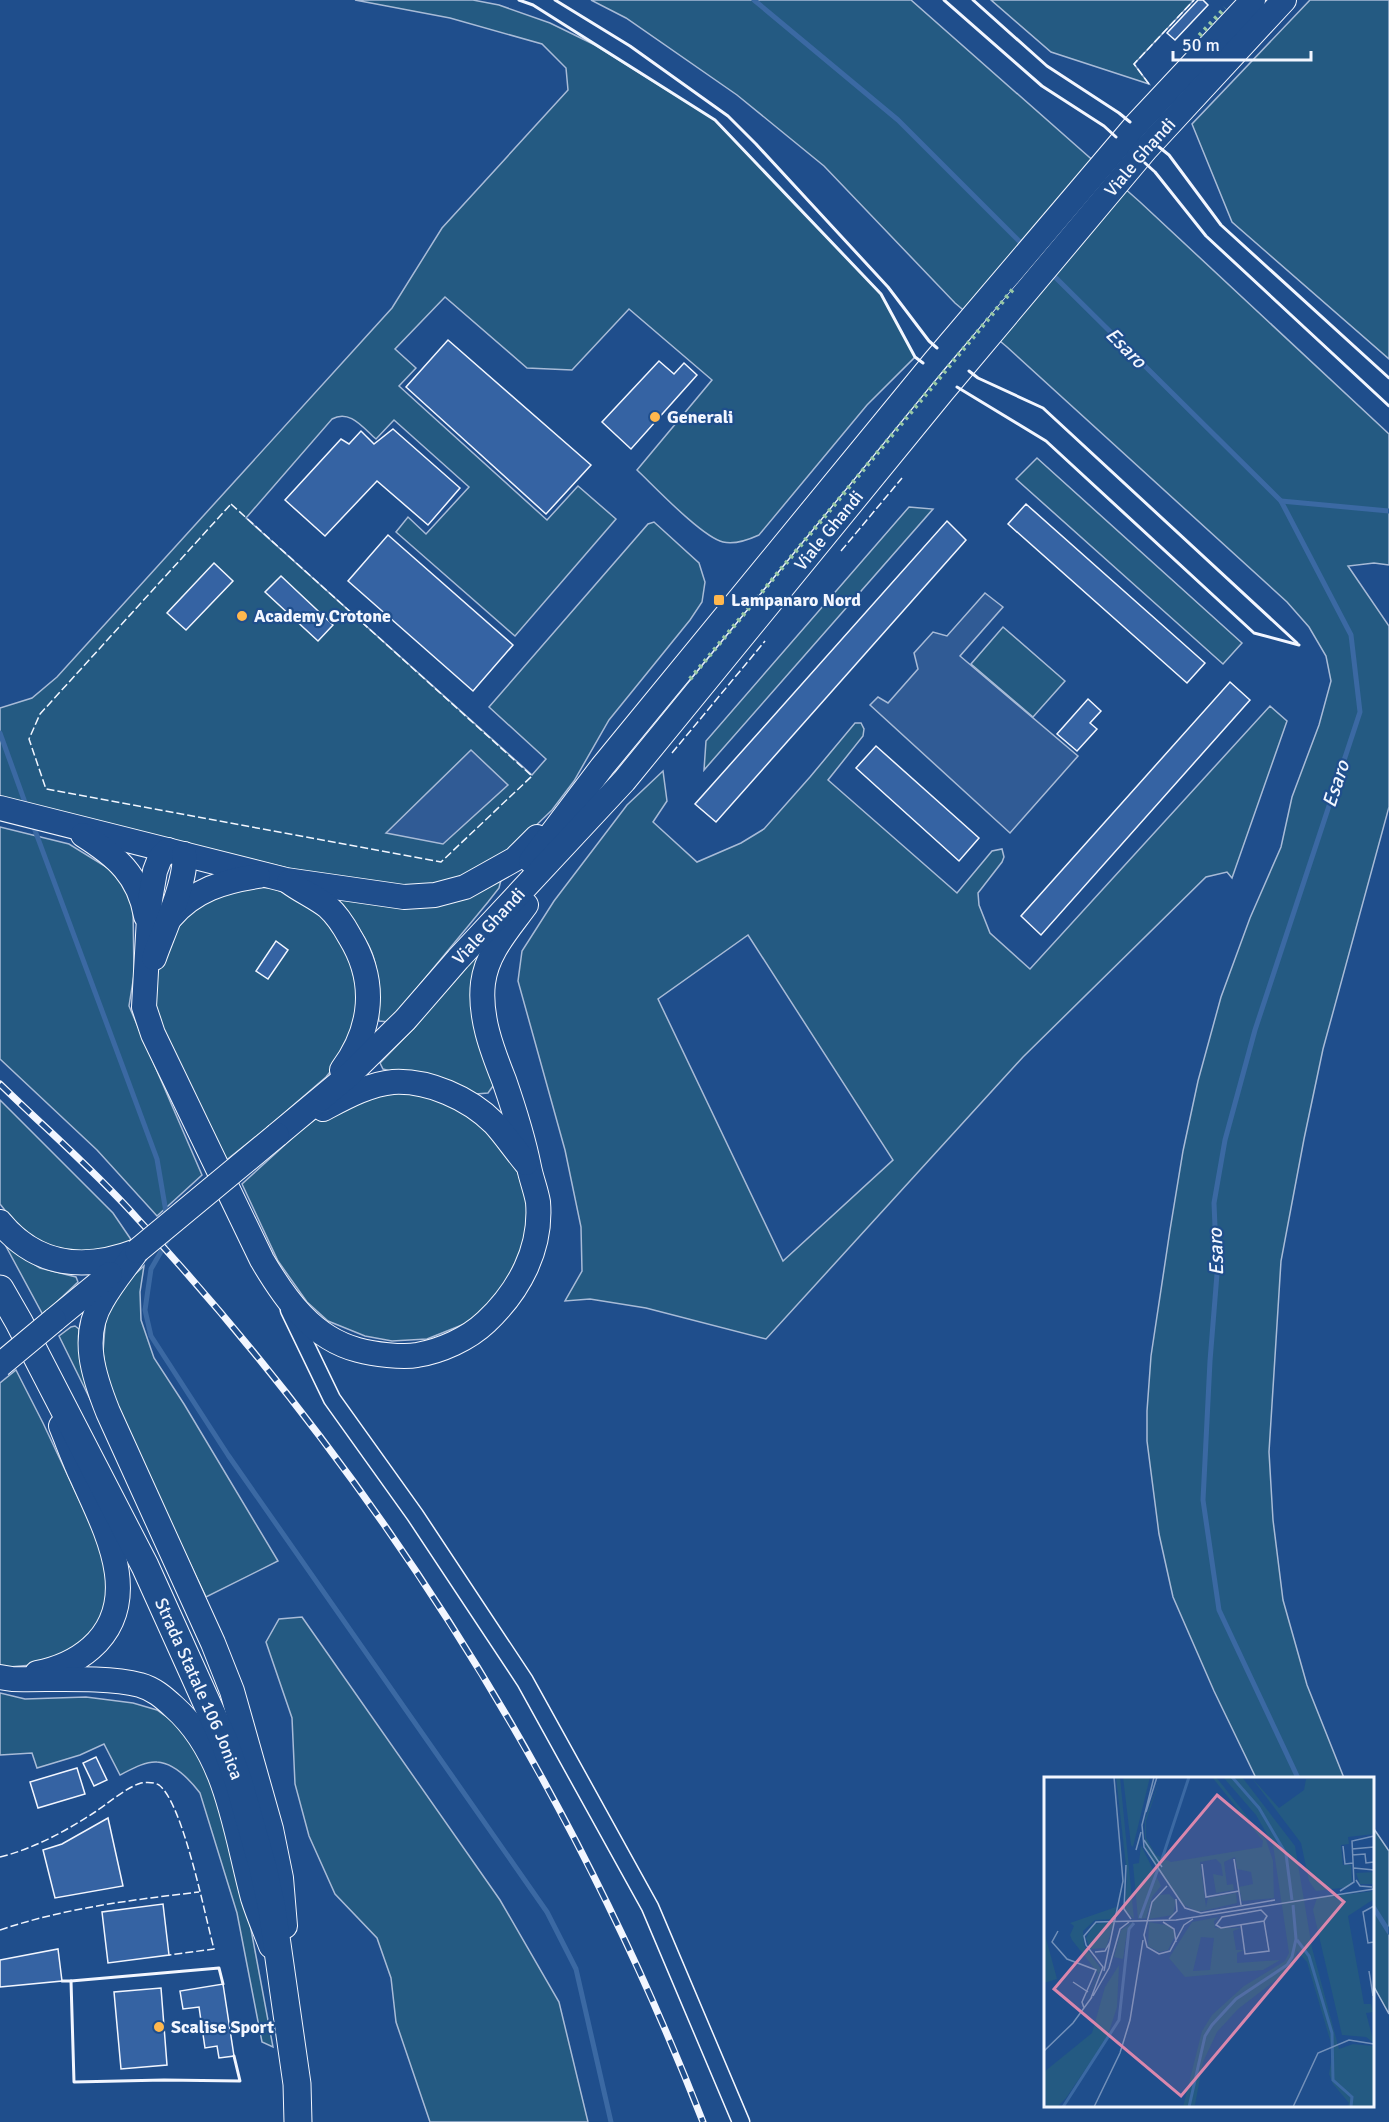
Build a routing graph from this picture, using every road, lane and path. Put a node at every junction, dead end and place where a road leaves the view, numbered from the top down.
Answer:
1 (1253, 0) edge
2 (1284, 0) edge
3 (602, 766) junction
4 (624, 781) junction
5 (4, 809) edge
6 (66, 824) junction
7 (176, 852) junction
8 (276, 877) junction
9 (157, 925) junction
10 (458, 959) junction
11 (277, 1136) junction
12 (529, 1167) junction
13 (0, 1222) edge
14 (137, 1251) junction
15 (0, 1289) edge
16 (281, 1293) junction
17 (20, 1322) junction
18 (0, 1365) edge
19 (6, 1678) edge
20 (282, 1976) junction
21 (298, 2122) edge
22 (741, 2122) edge

1 - 3 main road, Viale Ghandi
2 - 4 main road, Viale Ghandi
3 - 8 main road
3 - 10 main road, Viale Ghandi
4 - 10 main road, Viale Ghandi
4 - 12 main road
5 - 6 main road
6 - 7 main road
6 - 9 main road
7 - 8 main road
7 - 9 main road
8 - 9 main road
8 - 11 main road
9 - 16 main road
10 - 11 main road
11 - 12 main road
11 - 14 main road, bridge
12 - 16 main road
13 - 14 main road
14 - 18 main road, bridge
14 - 20 main road
15 - 17 main road, Strada Statale 106 Jonica
16 - 22 street
17 - 19 main road
17 - 20 main road, Strada Statale 106 Jonica
19 - 20 main road
20 - 21 main road, Strada Statale 106 Jonica

